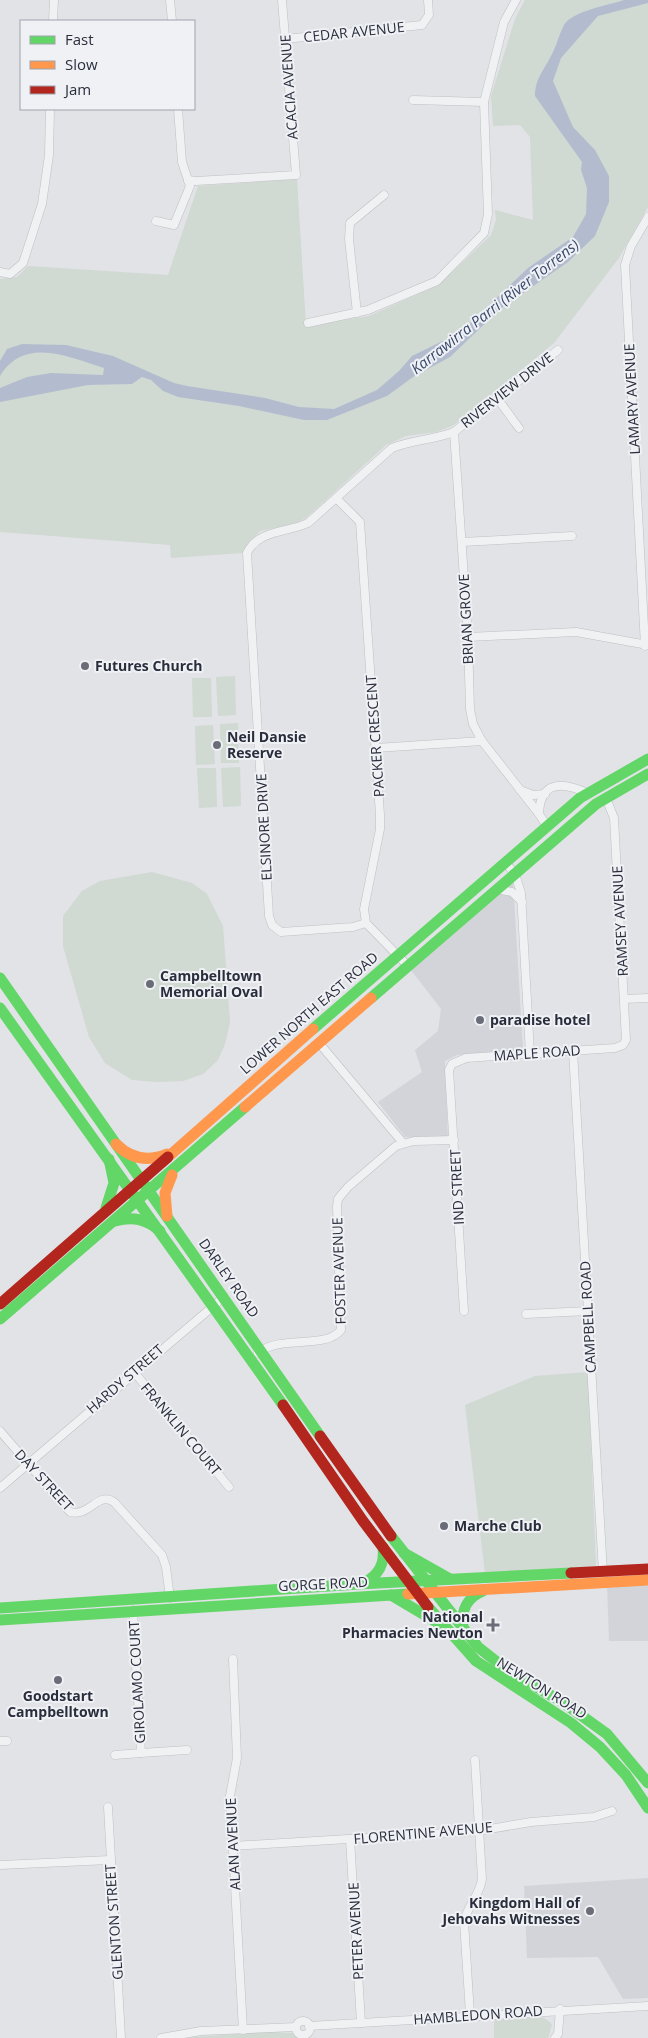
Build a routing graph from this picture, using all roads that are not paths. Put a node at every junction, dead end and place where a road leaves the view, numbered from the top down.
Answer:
1 (54, 0) edge
2 (170, 0) edge
3 (282, 0) edge
4 (428, 0) edge
5 (516, 0) edge
6 (53, 20) edge
7 (172, 20) edge
8 (286, 39) junction
9 (413, 100) dead end
10 (484, 102) junction
11 (50, 110) edge
12 (178, 110) edge
13 (188, 180) junction
14 (384, 195) dead end
15 (648, 217) edge
16 (156, 221) dead end
17 (0, 272) edge
18 (357, 313) junction
19 (308, 323) dead end
20 (558, 350) dead end
21 (497, 398) junction
22 (519, 428) dead end
23 (454, 432) junction
24 (336, 498) junction
25 (572, 536) dead end
26 (462, 542) junction
27 (252, 544) joint
28 (468, 637) junction
29 (646, 645) edge
30 (482, 741) junction
31 (376, 748) junction
32 (648, 759) edge
33 (648, 774) edge
34 (520, 790) junction
35 (587, 793) junction
36 (544, 794) junction
37 (606, 798) junction
38 (539, 814) junction
39 (580, 817) junction
40 (548, 826) junction
41 (505, 862) junction
42 (515, 874) junction
43 (496, 889) junction
44 (522, 902) junction
45 (366, 923) junction
46 (398, 955) junction
47 (408, 966) junction
48 (0, 978) edge
49 (12, 994) junction
50 (648, 998) edge
51 (624, 999) junction
52 (0, 1006) edge
53 (319, 1043) junction
54 (623, 1044) joint
55 (573, 1051) junction
56 (530, 1054) junction
57 (452, 1064) joint
58 (454, 1140) junction
59 (403, 1143) junction
60 (116, 1144) junction
61 (173, 1150) junction
62 (110, 1159) junction
63 (176, 1168) junction
64 (141, 1179) junction
65 (131, 1188) junction
66 (150, 1191) junction
67 (139, 1200) junction
68 (103, 1212) junction
69 (167, 1216) junction
70 (112, 1222) junction
71 (160, 1231) junction
72 (224, 1297) junction
73 (0, 1304) edge
74 (212, 1304) junction
75 (464, 1311) dead end
76 (588, 1311) junction
77 (526, 1314) dead end
78 (0, 1319) edge
79 (261, 1351) junction
80 (251, 1359) junction
81 (134, 1372) junction
82 (0, 1431) edge
83 (28, 1464) junction
84 (229, 1487) dead end
85 (0, 1488) edge
86 (383, 1547) junction
87 (404, 1553) junction
88 (648, 1569) edge
89 (603, 1577) junction
90 (450, 1579) junction
91 (424, 1580) junction
92 (648, 1580) edge
93 (409, 1581) junction
94 (359, 1584) junction
95 (488, 1590) junction
96 (434, 1593) junction
97 (419, 1594) junction
98 (391, 1595) junction
99 (170, 1596) junction
100 (0, 1608) edge
101 (171, 1608) junction
102 (133, 1610) junction
103 (0, 1620) edge
104 (445, 1627) junction
105 (463, 1628) junction
106 (233, 1659) dead end
107 (187, 1750) dead end
108 (141, 1753) junction
109 (115, 1755) dead end
110 (475, 1760) dead end
111 (648, 1783) edge
112 (108, 1807) dead end
113 (648, 1808) edge
114 (612, 1811) dead end
115 (478, 1831) junction
116 (350, 1839) junction
117 (232, 1846) junction
118 (110, 1860) junction
119 (0, 1865) edge
120 (648, 2006) edge
121 (560, 2009) junction
122 (470, 2014) junction
123 (361, 2023) junction
124 (309, 2026) junction
125 (296, 2028) junction
126 (243, 2030) junction
127 (304, 2036) edge
128 (121, 2038) edge
129 (162, 2038) edge
130 (555, 2038) edge

1 - 6 street
2 - 7 street
3 - 8 street, ACACIA AVENUE
4 - 8 street, CEDAR AVENUE
5 - 10 street
8 - 13 street, ACACIA AVENUE
9 - 10 street
10 - 18 street
11 - 17 street
12 - 13 street
13 - 16 street
14 - 18 street
15 - 29 street, LAMARY AVENUE
18 - 19 street
20 - 21 street, RIVERVIEW DRIVE
21 - 22 street
21 - 23 street, RIVERVIEW DRIVE
23 - 24 street, RIVERVIEW DRIVE
23 - 26 street, BRIAN GROVE
24 - 27 street, RIVERVIEW DRIVE
24 - 31 street, PACKER CRESCENT
25 - 26 street
26 - 28 street, BRIAN GROVE
27 - 45 street, ELSINORE DRIVE
28 - 29 street
28 - 30 street, BRIAN GROVE
30 - 31 street
30 - 34 street, BRIAN GROVE
31 - 45 street, PACKER CRESCENT
32 - 35 main road, LOWER NORTH EAST ROAD
33 - 37 main road, LOWER NORTH EAST ROAD
34 - 36 street
34 - 38 street, BRIAN GROVE
35 - 36 street
35 - 39 main road
35 - 40 main road, LOWER NORTH EAST ROAD
36 - 38 street
37 - 39 main road, LOWER NORTH EAST ROAD
37 - 51 street, RAMSEY AVENUE
38 - 40 street, BRIAN GROVE
39 - 42 main road, LOWER NORTH EAST ROAD
40 - 41 main road, LOWER NORTH EAST ROAD
41 - 42 street
41 - 46 main road, LOWER NORTH EAST ROAD
42 - 43 main road, LOWER NORTH EAST ROAD
42 - 44 street
43 - 44 street
43 - 47 main road, LOWER NORTH EAST ROAD
44 - 56 street
45 - 46 street
46 - 47 street
46 - 61 main road, LOWER NORTH EAST ROAD
47 - 53 main road, LOWER NORTH EAST ROAD
48 - 49 main road, DARLEY ROAD
49 - 52 street
49 - 60 main road, DARLEY ROAD
50 - 51 street
51 - 54 street, RAMSEY AVENUE
52 - 62 main road, DARLEY ROAD
53 - 59 street
53 - 63 main road, LOWER NORTH EAST ROAD
54 - 55 street, MAPLE ROAD
55 - 56 street, MAPLE ROAD
55 - 76 street, CAMPBELL ROAD
56 - 57 street, MAPLE ROAD
57 - 58 street, IND STREET
58 - 59 street
58 - 75 street, IND STREET
59 - 79 street, FOSTER AVENUE
60 - 61 main road
60 - 64 main road, DARLEY ROAD
61 - 64 main road, LOWER NORTH EAST ROAD
62 - 65 main road, DARLEY ROAD
62 - 68 main road
63 - 66 main road, LOWER NORTH EAST ROAD
63 - 69 main road
64 - 65 main road, LOWER NORTH EAST ROAD
64 - 66 main road, DARLEY ROAD
65 - 67 main road, DARLEY ROAD
65 - 68 main road, LOWER NORTH EAST ROAD
66 - 67 main road, LOWER NORTH EAST ROAD
66 - 69 main road, DARLEY ROAD
67 - 70 main road, LOWER NORTH EAST ROAD
67 - 71 main road, DARLEY ROAD
68 - 73 main road, LOWER NORTH EAST ROAD
69 - 72 main road, DARLEY ROAD
70 - 71 main road
70 - 78 main road, LOWER NORTH EAST ROAD
71 - 74 main road, DARLEY ROAD
72 - 74 street, HARDY STREET
72 - 79 main road, DARLEY ROAD
74 - 80 main road, DARLEY ROAD
74 - 81 street, HARDY STREET
76 - 77 street
76 - 89 street, CAMPBELL ROAD
79 - 80 street, FOSTER AVENUE
79 - 87 main road, DARLEY ROAD
80 - 86 main road, DARLEY ROAD
81 - 83 street, HARDY STREET
81 - 84 street, FRANKLIN COURT
82 - 83 street, DAY STREET
83 - 85 street, HARDY STREET
83 - 99 street, DAY STREET
86 - 93 main road, DARLEY ROAD
86 - 94 main road
87 - 90 main road
87 - 91 main road, DARLEY ROAD
88 - 89 main road, GORGE ROAD
89 - 90 main road, GORGE ROAD
89 - 92 main road, GORGE ROAD
89 - 95 main road, GORGE ROAD
90 - 91 main road, GORGE ROAD
91 - 93 main road, GORGE ROAD
91 - 96 main road, DARLEY ROAD
93 - 94 main road, GORGE ROAD
93 - 97 main road, DARLEY ROAD
94 - 99 main road, GORGE ROAD
95 - 96 main road, GORGE ROAD
95 - 105 main road
96 - 97 main road, GORGE ROAD
96 - 105 main road, NEWTON ROAD
97 - 98 main road, GORGE ROAD
97 - 104 main road, NEWTON ROAD
98 - 101 main road, GORGE ROAD
98 - 104 main road
99 - 100 main road, GORGE ROAD
99 - 101 street, DAY STREET
101 - 102 main road, GORGE ROAD
102 - 103 main road, GORGE ROAD
102 - 108 street, GIROLAMO COURT
104 - 113 main road, NEWTON ROAD
105 - 111 main road, NEWTON ROAD
106 - 117 street, ALAN AVENUE
107 - 108 street, GIROLAMO COURT
108 - 109 street, GIROLAMO COURT
110 - 115 street
112 - 118 street, GLENTON STREET
114 - 115 street, FLORENTINE AVENUE
115 - 116 street, FLORENTINE AVENUE
115 - 122 street
116 - 117 street, FLORENTINE AVENUE
116 - 123 street, PETER AVENUE
117 - 126 street, ALAN AVENUE
118 - 119 street
118 - 128 street, GLENTON STREET
120 - 121 street, HAMBLEDON ROAD
121 - 122 street, HAMBLEDON ROAD
121 - 130 street
122 - 123 street, HAMBLEDON ROAD
123 - 124 street, HAMBLEDON ROAD
124 - 125 street
124 - 127 street
125 - 126 street
125 - 127 street
126 - 129 street

